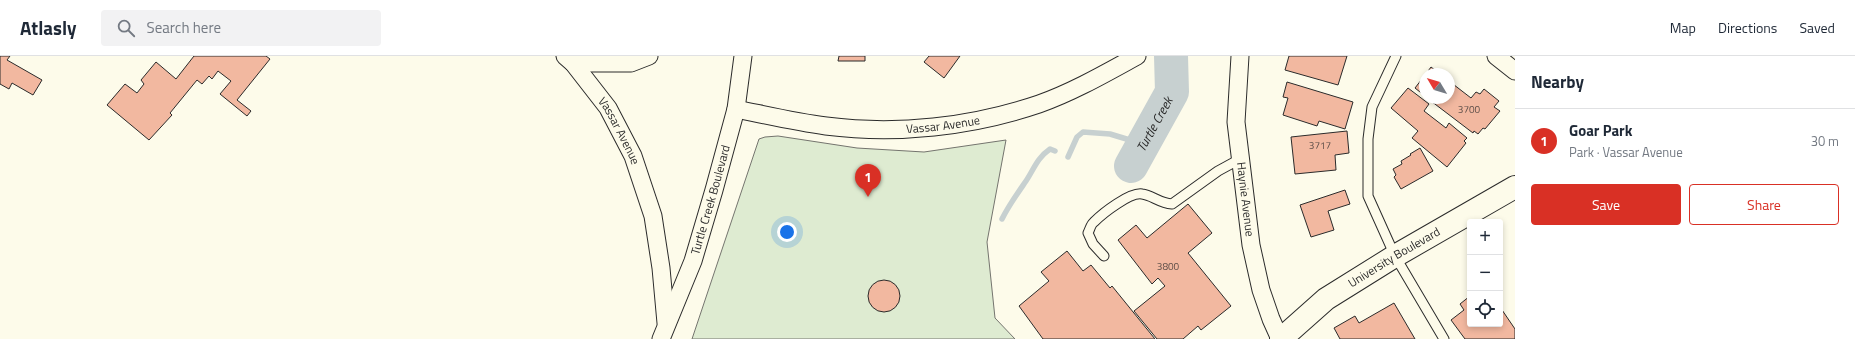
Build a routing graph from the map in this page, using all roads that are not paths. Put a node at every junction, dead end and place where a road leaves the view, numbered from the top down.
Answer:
1 (649, 56) edge
2 (743, 56) edge
3 (1240, 56) edge
4 (1396, 56) edge
5 (1496, 56) edge
6 (569, 59) edge
7 (1132, 59) edge
8 (1515, 71) edge
9 (736, 109) junction
10 (1240, 159) junction
11 (1515, 186) edge
12 (1104, 256) dead end
13 (1395, 256) junction
14 (663, 332) edge
15 (1281, 339) edge
16 (1444, 339) edge

1 - 6 street, Vassar Avenue
2 - 9 street, Turtle Creek Boulevard
3 - 10 street, Haynie Avenue
4 - 13 lane
5 - 8 street
6 - 14 street, Vassar Avenue
7 - 9 street, Vassar Avenue
9 - 14 street, Turtle Creek Boulevard
10 - 12 lane
10 - 15 street, Haynie Avenue
11 - 13 street, University Boulevard
13 - 15 street, University Boulevard
13 - 16 lane

